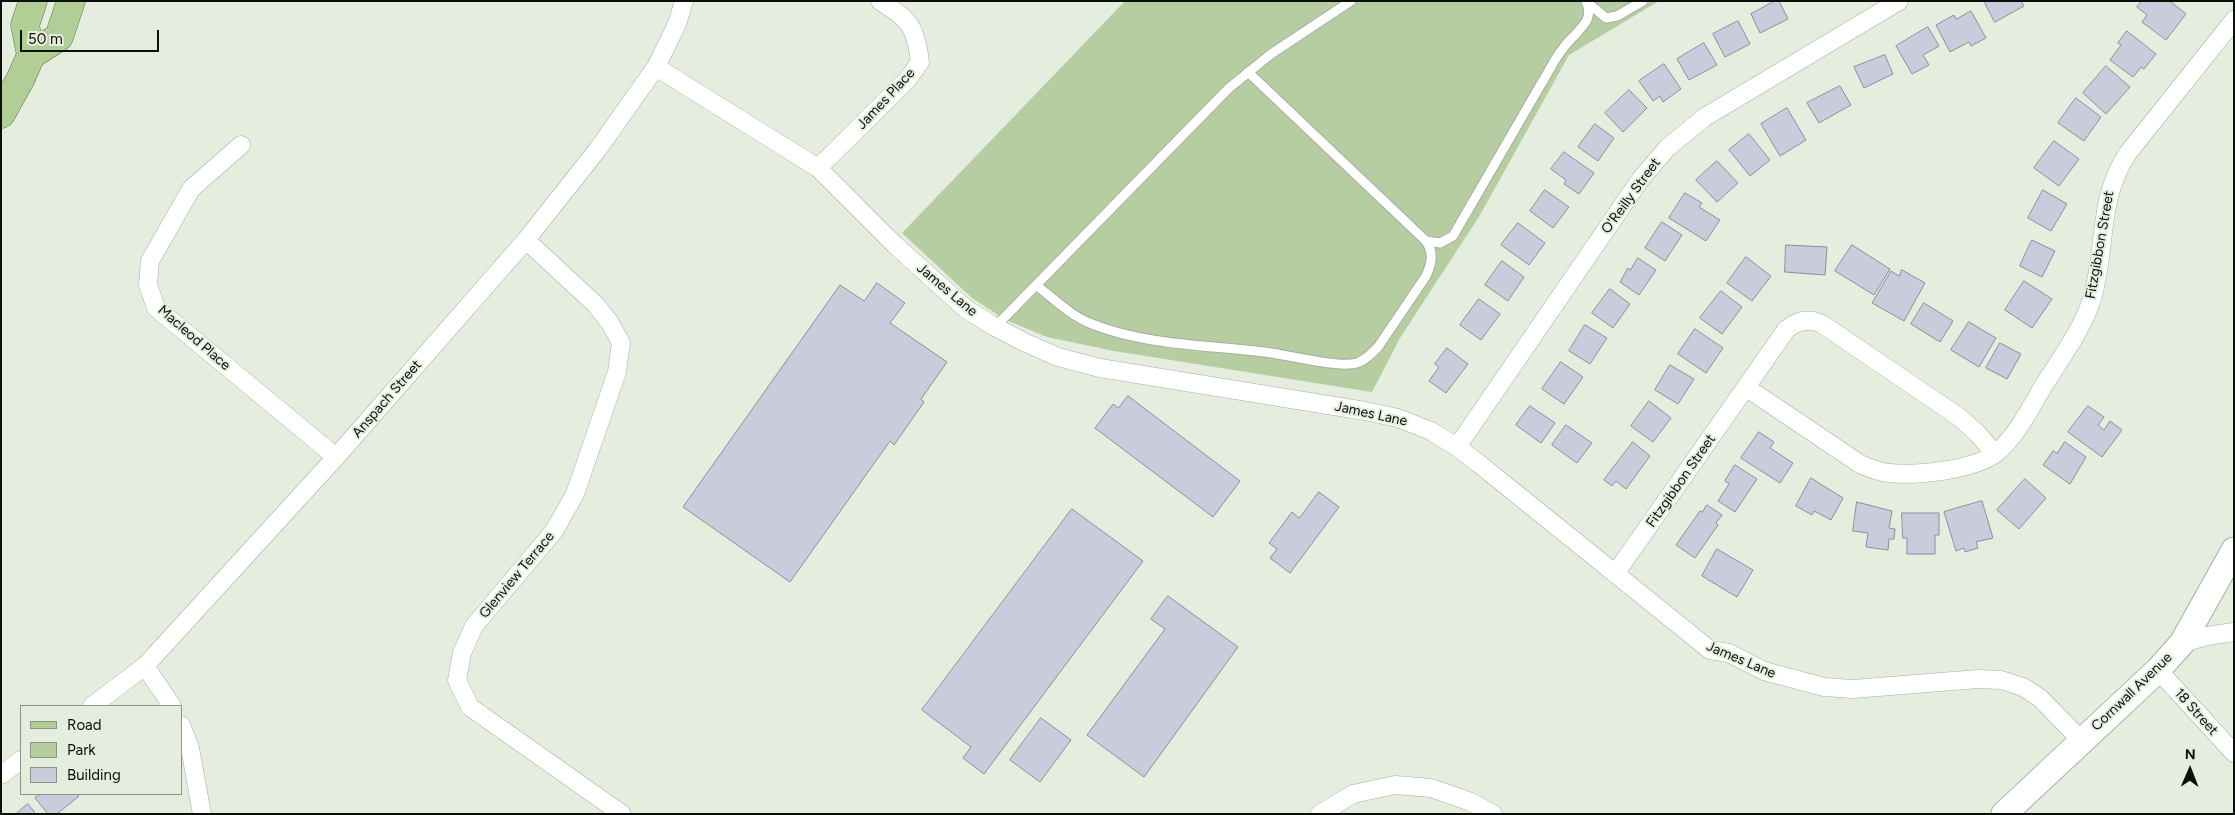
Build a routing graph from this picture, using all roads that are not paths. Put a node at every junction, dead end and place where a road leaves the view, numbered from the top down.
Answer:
1 (33, 1) edge
2 (72, 1) edge
3 (684, 1) edge
4 (880, 1) edge
5 (1351, 1) edge
6 (1643, 1) edge
7 (1899, 1) edge
8 (1587, 2) edge
9 (2234, 20) edge
10 (31, 55) junction
11 (656, 67) junction
12 (1248, 72) junction
13 (1, 114) edge
14 (240, 145) dead end
15 (818, 168) junction
16 (526, 240) junction
17 (1426, 241) junction
18 (1036, 285) junction
19 (995, 328) junction
20 (1747, 388) junction
21 (1457, 447) junction
22 (1995, 454) junction
23 (336, 457) junction
24 (2234, 550) edge
25 (1615, 574) junction
26 (2228, 577) edge
27 (2234, 632) edge
28 (2182, 643) junction
29 (146, 666) junction
30 (2158, 670) junction
31 (93, 705) edge
32 (171, 705) edge
33 (182, 728) edge
34 (2082, 740) junction
35 (2234, 754) edge
36 (20, 761) edge
37 (1, 775) edge
38 (202, 814) edge
39 (622, 814) edge
40 (1320, 814) edge
41 (1494, 814) edge
42 (2004, 814) edge

1 - 10 main road
2 - 10 main road
3 - 11 street, Anspach Street
4 - 15 street, James Place
5 - 12 lane
6 - 8 lane
7 - 21 street, O'Reilly Street
8 - 17 lane
9 - 22 street, Fitzgibbon Street
10 - 13 main road
11 - 15 street, James Lane
11 - 16 street, Anspach Street
12 - 17 lane
12 - 18 lane
14 - 23 street, Macleod Place
15 - 19 street, James Lane
16 - 23 street, Anspach Street
16 - 39 street, Glenview Terrace
17 - 18 lane
18 - 19 lane
19 - 21 street, James Lane
20 - 22 street, Fitzgibbon Street
20 - 22 street, Fitzgibbon Street
20 - 25 street, Fitzgibbon Street
21 - 25 street, James Lane
23 - 29 street, Anspach Street
24 - 26 main road, Cornwall Avenue
25 - 34 street, James Lane
26 - 28 main road, Cornwall Avenue
27 - 28 street
28 - 30 main road, Cornwall Avenue
29 - 31 street, Anspach Street
29 - 32 street
30 - 34 main road, Cornwall Avenue
30 - 35 street, 18 Street
33 - 38 street
34 - 42 main road, Cornwall Avenue
36 - 37 street
40 - 41 street

